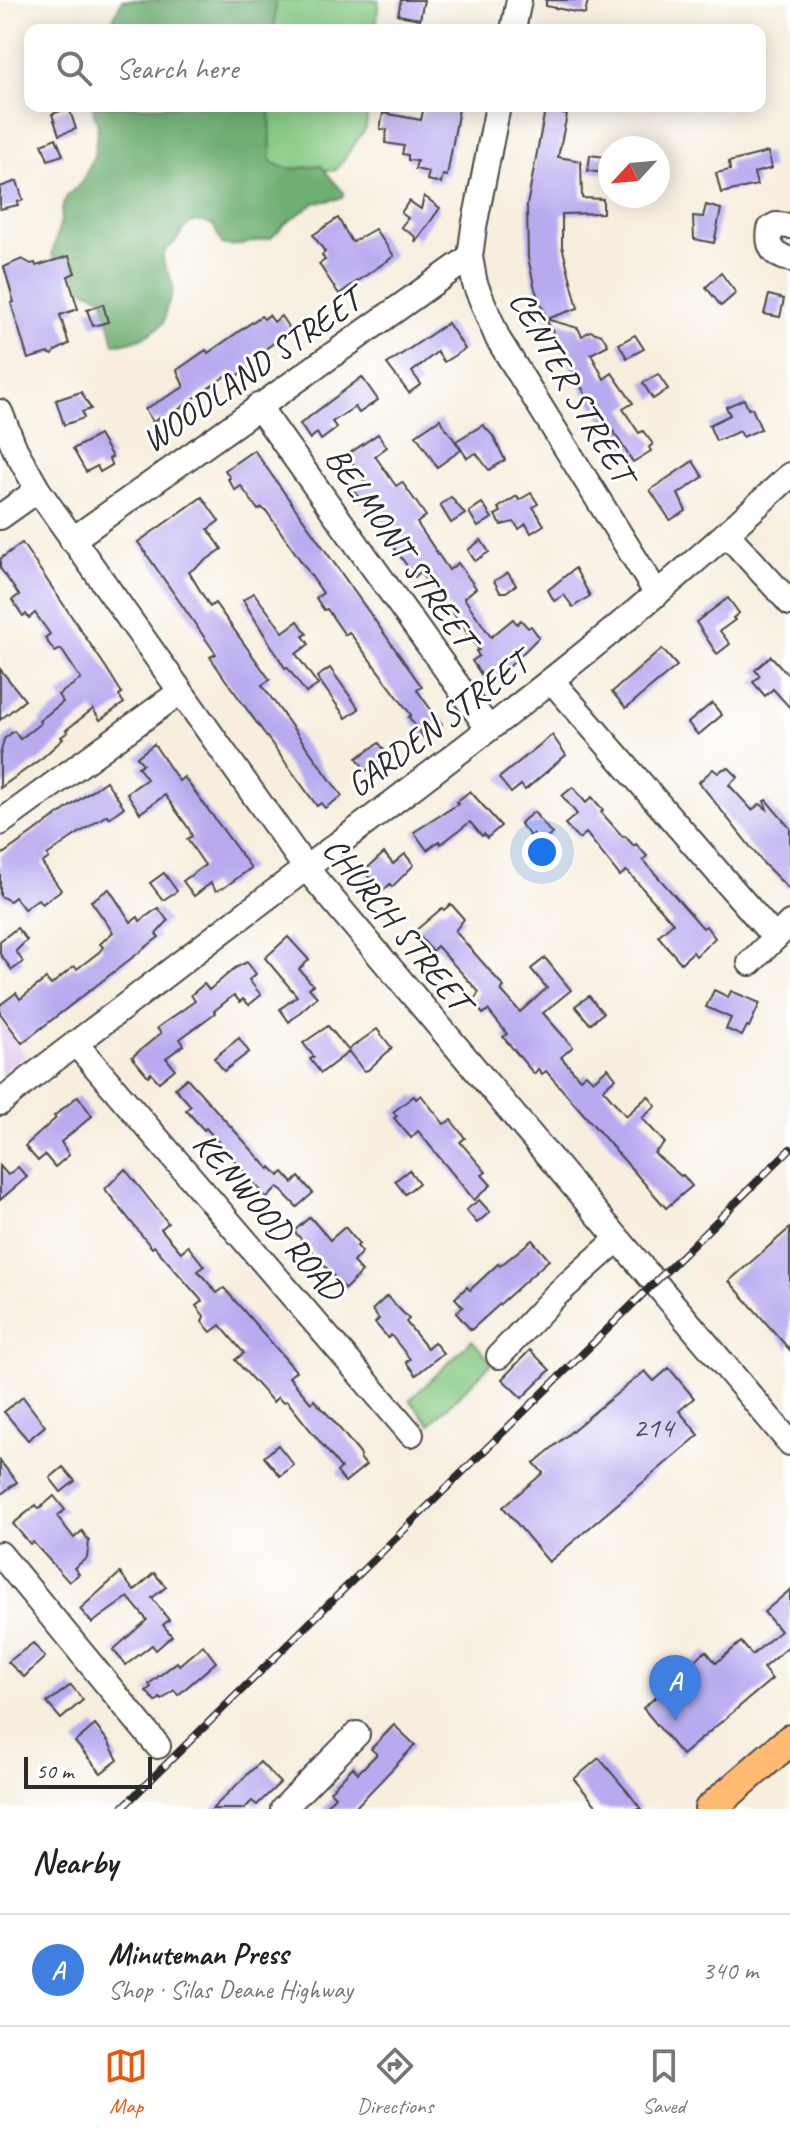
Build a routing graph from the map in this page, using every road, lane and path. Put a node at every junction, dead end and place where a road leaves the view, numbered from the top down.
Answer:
1 (519, 0) edge
2 (514, 24) edge
3 (497, 112) edge
4 (790, 226) edge
5 (470, 257) junction
6 (790, 259) edge
7 (258, 406) junction
8 (0, 412) edge
9 (790, 475) edge
10 (38, 490) junction
11 (0, 517) edge
12 (727, 534) junction
13 (72, 540) junction
14 (657, 594) junction
15 (790, 603) edge
16 (552, 681) junction
17 (180, 692) junction
18 (488, 728) junction
19 (0, 823) edge
20 (305, 867) junction
21 (782, 930) edge
22 (750, 963) dead end
23 (76, 1044) junction
24 (0, 1103) edge
25 (617, 1240) junction
26 (499, 1356) dead end
27 (411, 1434) dead end
28 (790, 1443) edge
29 (0, 1554) edge
30 (357, 1734) dead end
31 (790, 1740) edge
32 (158, 1746) dead end
33 (283, 1809) edge
34 (710, 1809) edge

1 - 2 street
3 - 5 street, CENTER STREET
4 - 6 street
5 - 7 street, WOODLAND STREET
5 - 14 street, CENTER STREET
7 - 13 street, WOODLAND STREET
7 - 18 street, BELMONT STREET
8 - 10 street, CHURCH STREET
9 - 12 street, GARDEN STREET
10 - 11 street
10 - 13 street, CHURCH STREET
12 - 14 street, GARDEN STREET
12 - 15 street
13 - 17 street, CHURCH STREET
14 - 16 street, GARDEN STREET
16 - 18 street, GARDEN STREET
16 - 21 street
17 - 19 street
17 - 20 street, CHURCH STREET
18 - 20 street, GARDEN STREET
20 - 23 street, GARDEN STREET
20 - 25 street, CHURCH STREET
21 - 22 street
23 - 24 street, GARDEN STREET
23 - 27 street, KENWOOD ROAD
25 - 26 street
25 - 28 street, CHURCH STREET
29 - 32 street
30 - 33 street
31 - 34 main road

